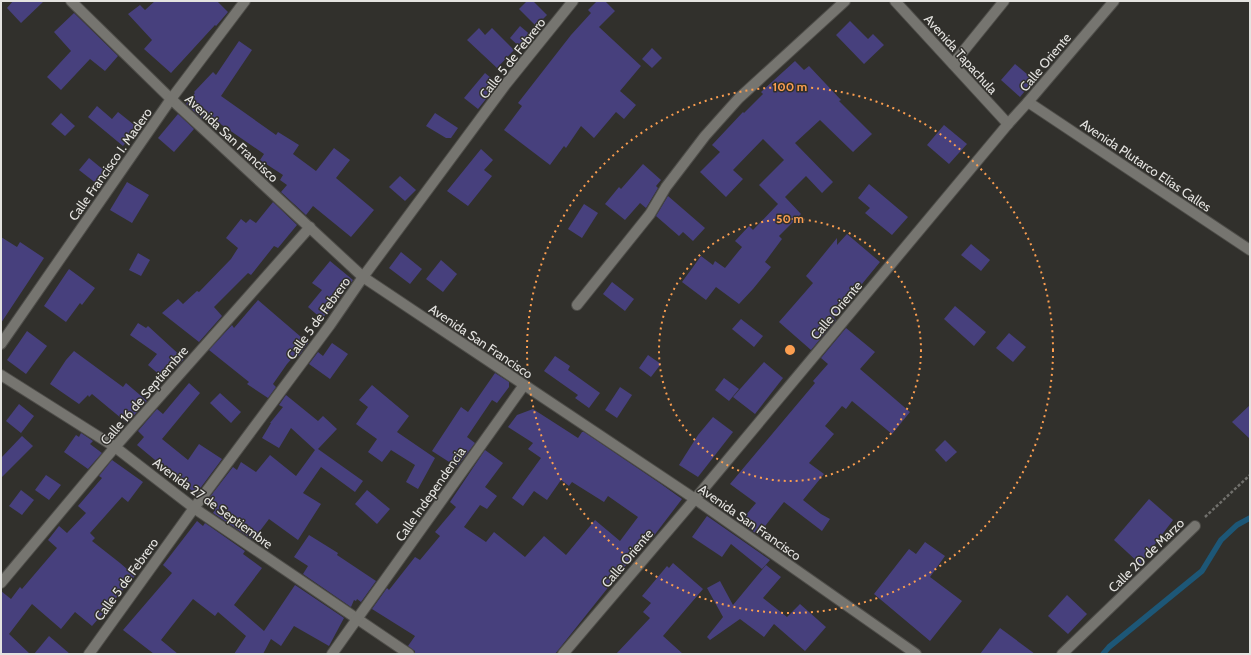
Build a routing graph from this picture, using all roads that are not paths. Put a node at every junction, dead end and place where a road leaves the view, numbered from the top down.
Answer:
1 (71, 1) edge
2 (245, 1) edge
3 (573, 1) edge
4 (845, 1) edge
5 (895, 1) edge
6 (1004, 1) edge
7 (1114, 1) edge
8 (952, 64) junction
9 (171, 99) junction
10 (1028, 102) junction
11 (1008, 124) junction
12 (310, 227) junction
13 (1250, 250) edge
14 (363, 277) junction
15 (577, 305) dead end
16 (1, 344) edge
17 (1, 375) edge
18 (524, 385) junction
19 (115, 447) junction
20 (695, 499) junction
21 (194, 508) junction
22 (1195, 526) road end
23 (1, 583) edge
24 (357, 619) junction
25 (89, 654) edge
26 (332, 654) edge
27 (409, 654) edge
28 (562, 654) edge
29 (916, 654) edge
30 (1062, 654) edge

1 - 9 street, Avenida San Francisco
2 - 9 street, Calle Francisco I. Madero
3 - 14 street, Calle 5 de Febrero
4 - 15 street
5 - 8 street, Avenida Tapachula
6 - 8 street
7 - 10 street, Calle Oriente
8 - 11 street, Avenida Tapachula
9 - 12 street, Avenida San Francisco
9 - 16 street, Calle Francisco I. Madero
10 - 11 street, Calle Oriente
10 - 13 street, Avenida Plutarco Elías Calles
11 - 20 street, Calle Oriente
12 - 14 street, Avenida San Francisco
12 - 19 street, Calle 16 de Septiembre
14 - 18 street, Avenida San Francisco
14 - 21 street, Calle 5 de Febrero
17 - 19 street, Avenida 27 de Septiembre
18 - 20 street, Avenida San Francisco
18 - 24 street, Calle Independencia
19 - 21 street, Avenida 27 de Septiembre
19 - 23 street, Calle 16 de Septiembre
20 - 28 street, Calle Oriente
20 - 29 street, Avenida San Francisco
21 - 24 street, Avenida 27 de Septiembre
21 - 25 street, Calle 5 de Febrero
22 - 30 street, Calle 20 de Marzo
24 - 26 street, Calle Independencia
24 - 27 street, Avenida 27 de Septiembre

